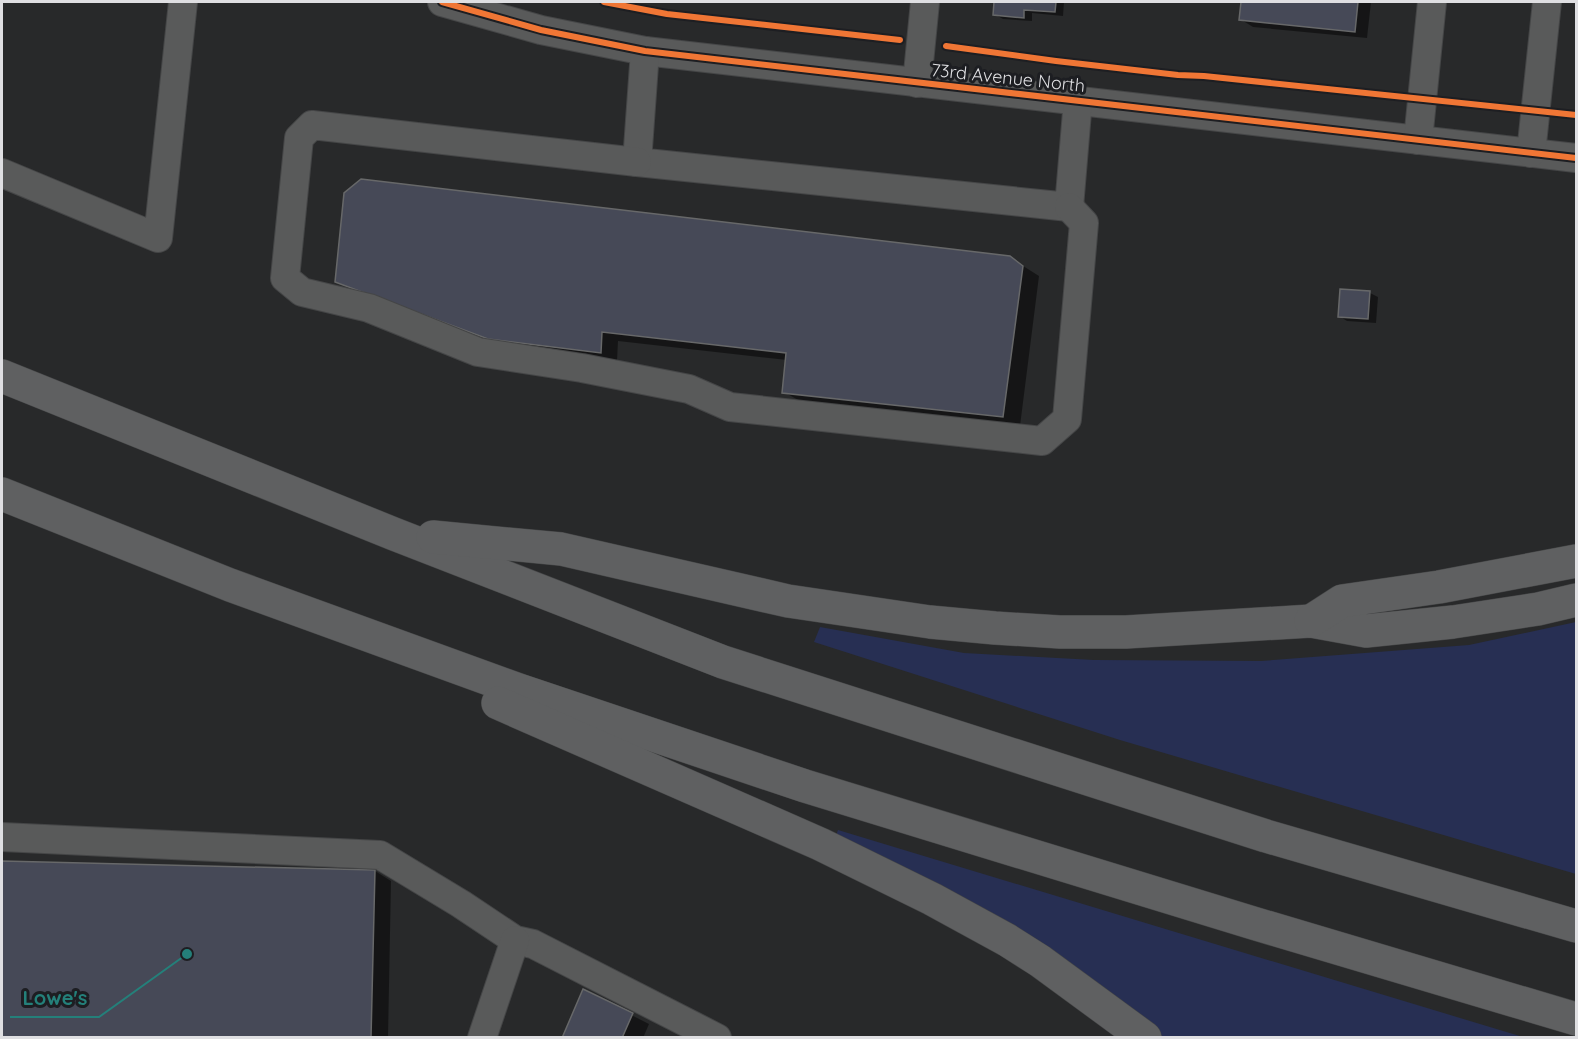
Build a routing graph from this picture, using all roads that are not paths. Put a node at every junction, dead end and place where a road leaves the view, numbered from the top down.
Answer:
1 (183, 2) edge
2 (442, 2) edge
3 (925, 2) edge
4 (1432, 2) edge
5 (1547, 2) edge
6 (645, 51) junction
7 (917, 83) junction
8 (1078, 100) junction
9 (1418, 140) junction
10 (1531, 153) junction
11 (1576, 158) edge
12 (637, 162) junction
13 (2, 173) edge
14 (1069, 207) junction
15 (2, 376) edge
16 (2, 494) edge
17 (394, 534) junction
18 (1576, 561) edge
19 (230, 585) junction
20 (1576, 600) edge
21 (1311, 621) junction
22 (2, 837) edge
23 (1576, 926) edge
24 (515, 940) junction
25 (1576, 1019) edge
26 (482, 1038) edge
27 (717, 1038) edge
28 (1145, 1038) edge

1 - 13 street
2 - 6 street, 73rd Avenue North
3 - 7 street
4 - 9 street
5 - 10 street
6 - 7 street, 73rd Avenue North
6 - 12 street
7 - 8 street, 73rd Avenue North
8 - 9 street, 73rd Avenue North
8 - 14 street
9 - 10 street, 73rd Avenue North
10 - 11 street, 73rd Avenue North
12 - 14 street
12 - 14 street
15 - 17 highway
16 - 19 highway
17 - 21 highway
17 - 23 highway
18 - 21 highway
19 - 25 highway
19 - 28 highway
20 - 21 highway
22 - 24 street
24 - 26 street
24 - 27 street

